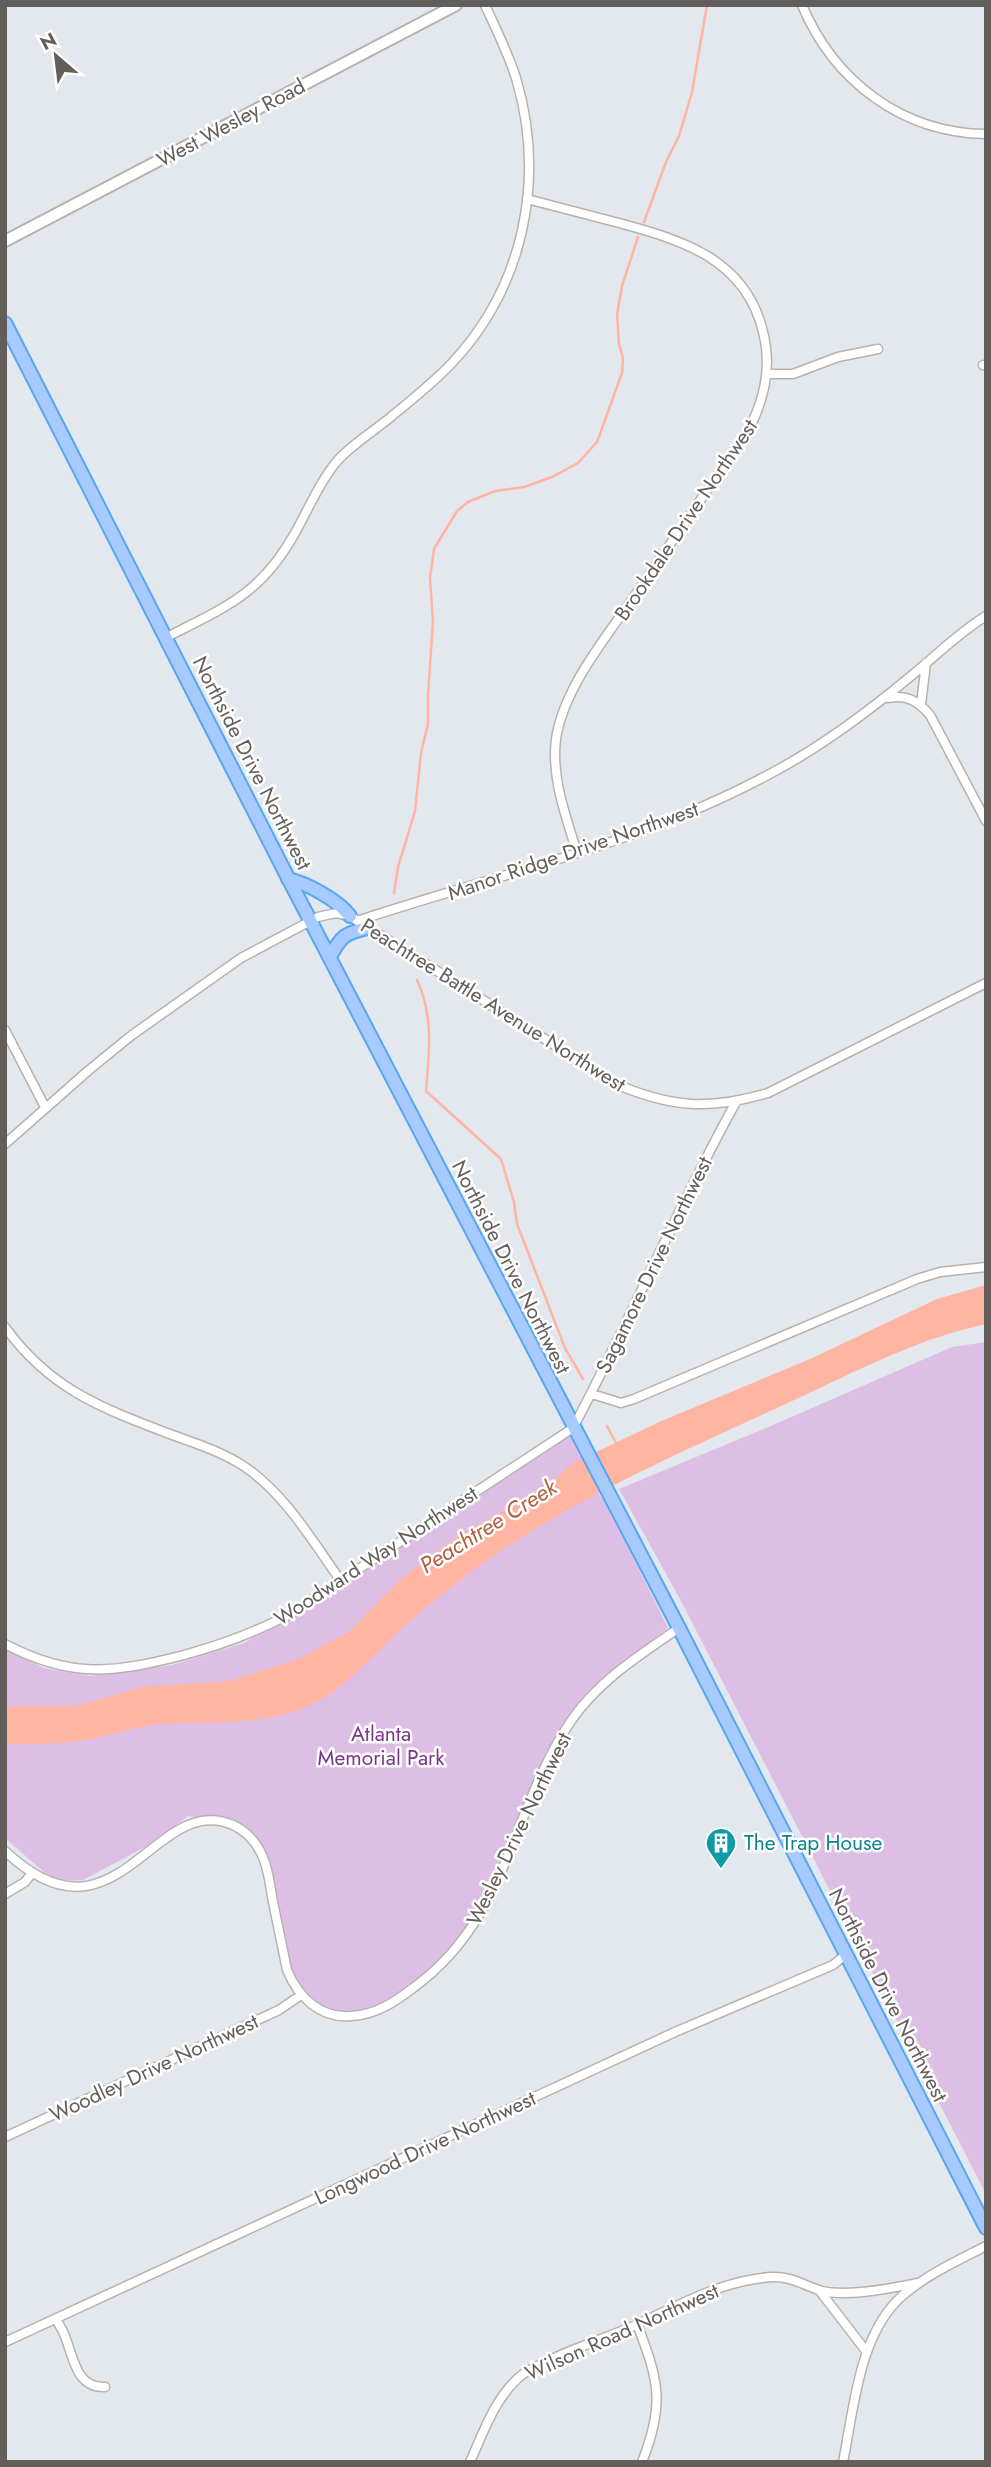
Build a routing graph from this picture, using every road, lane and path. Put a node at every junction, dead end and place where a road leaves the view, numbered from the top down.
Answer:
1 (456, 5) edge
2 (485, 5) edge
3 (802, 5) edge
4 (986, 134) edge
5 (527, 199) junction
6 (5, 241) edge
7 (5, 323) edge
8 (878, 349) dead end
9 (767, 374) junction
10 (986, 617) edge
11 (167, 637) junction
12 (926, 663) junction
13 (884, 699) junction
14 (920, 704) junction
15 (986, 821) edge
16 (577, 853) junction
17 (288, 878) junction
18 (310, 920) junction
19 (359, 922) junction
20 (330, 957) junction
21 (986, 983) edge
22 (5, 1030) edge
23 (736, 1102) junction
24 (45, 1107) junction
25 (5, 1144) edge
26 (986, 1267) edge
27 (5, 1327) edge
28 (592, 1394) junction
29 (573, 1428) junction
30 (341, 1581) junction
31 (679, 1628) junction
32 (5, 1644) edge
33 (5, 1851) edge
34 (32, 1874) junction
35 (5, 1894) edge
36 (845, 1955) junction
37 (301, 1995) junction
38 (5, 2137) edge
39 (986, 2228) edge
40 (986, 2246) edge
41 (918, 2283) junction
42 (819, 2290) junction
43 (56, 2319) junction
44 (637, 2324) junction
45 (5, 2342) edge
46 (866, 2351) junction
47 (105, 2387) dead end
48 (470, 2462) edge
49 (642, 2462) edge
50 (843, 2462) edge

1 - 6 street, West Wesley Road
2 - 5 street
3 - 4 street
5 - 9 street, Brookdale Drive Northwest
5 - 11 street
7 - 11 main road, Northside Drive Northwest
8 - 9 street
9 - 16 street, Brookdale Drive Northwest
10 - 12 street, Manor Ridge Drive Northwest
11 - 17 main road, Northside Drive Northwest
12 - 13 street, Manor Ridge Drive Northwest
12 - 14 street
13 - 14 street
13 - 16 street, Manor Ridge Drive Northwest
14 - 15 street
16 - 19 street, Manor Ridge Drive Northwest
17 - 18 main road, Northside Drive Northwest
17 - 19 main road
18 - 19 street, Peachtree Battle Avenue Northwest
18 - 20 main road, Northside Drive Northwest
18 - 24 street, Peachtree Battle Avenue Northwest
19 - 20 main road
19 - 23 street, Peachtree Battle Avenue Northwest
20 - 29 main road, Northside Drive Northwest
21 - 23 street, Peachtree Battle Avenue Northwest
22 - 24 street
23 - 28 street, Sagamore Drive Northwest
24 - 25 street, Peachtree Battle Avenue Northwest
26 - 28 street
27 - 30 street
28 - 29 street, Sagamore Drive Northwest
29 - 30 street, Woodward Way Northwest
29 - 31 main road, Northside Drive Northwest
30 - 32 street, Woodward Way Northwest
31 - 36 main road, Northside Drive Northwest
31 - 37 street, Wesley Drive Northwest
33 - 34 street
34 - 35 street
34 - 37 street
36 - 39 main road, Northside Drive Northwest
36 - 43 street, Longwood Drive Northwest
37 - 38 street, Woodley Drive Northwest
40 - 41 street
41 - 42 street, Wilson Road Northwest
41 - 46 street
42 - 44 street, Wilson Road Northwest
42 - 46 street
43 - 45 street, Longwood Drive Northwest
43 - 47 street
44 - 48 street, Wilson Road Northwest
44 - 49 street
46 - 50 street

